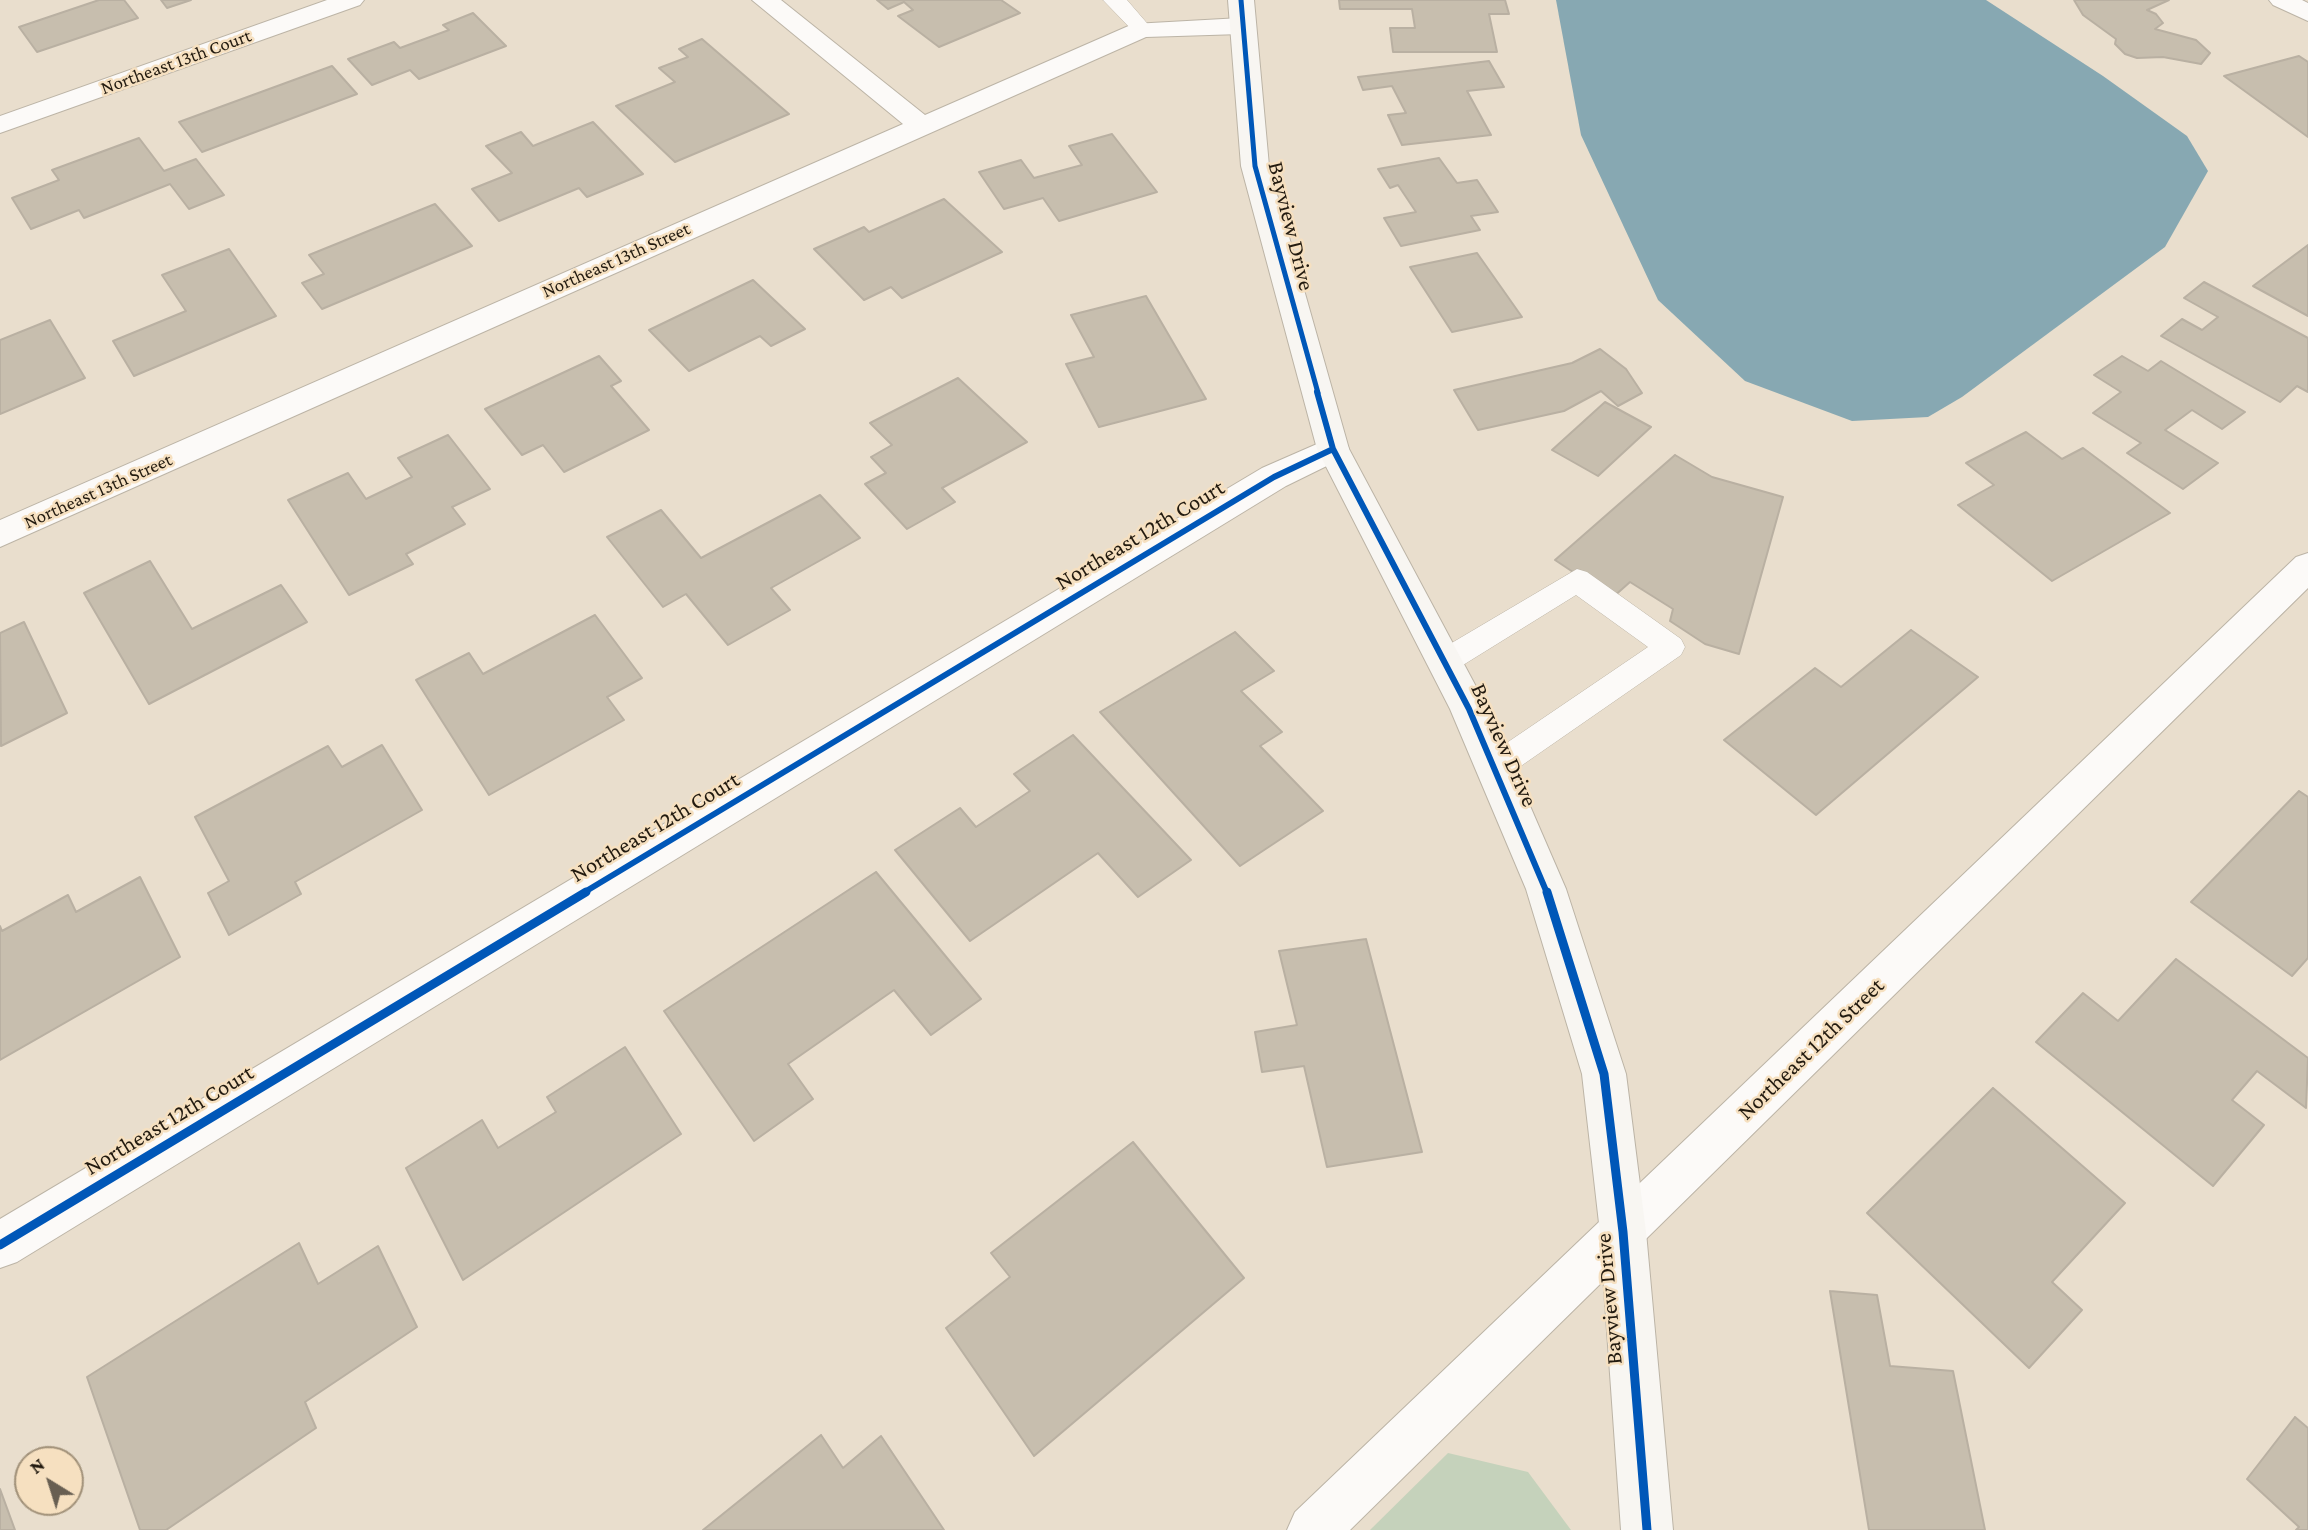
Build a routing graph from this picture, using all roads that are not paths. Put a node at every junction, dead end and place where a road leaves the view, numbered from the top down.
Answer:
1 (351, 0) edge
2 (765, 0) edge
3 (1113, 0) edge
4 (2282, 0) edge
5 (1241, 13) edge
6 (2308, 13) edge
7 (1142, 29) junction
8 (0, 125) edge
9 (921, 125) junction
10 (1333, 449) junction
11 (0, 534) edge
12 (2308, 566) edge
13 (1444, 662) junction
14 (1494, 768) junction
15 (1623, 1232) junction
16 (0, 1245) edge
17 (1313, 1530) edge
18 (1647, 1530) edge

1 - 8 street, Northeast 13th Court
2 - 9 street
3 - 7 lane
4 - 6 street
5 - 7 street, Northeast 13th Street
5 - 10 street, Bayview Drive
7 - 9 street, Northeast 13th Street
9 - 11 street, Northeast 13th Street
10 - 13 street, Bayview Drive
10 - 16 street, Northeast 12th Court
12 - 15 street, Northeast 12th Street
13 - 14 street, Bayview Drive
13 - 14 lane
14 - 15 street, Bayview Drive
15 - 17 street, Northeast 12th Street
15 - 18 street, Bayview Drive

